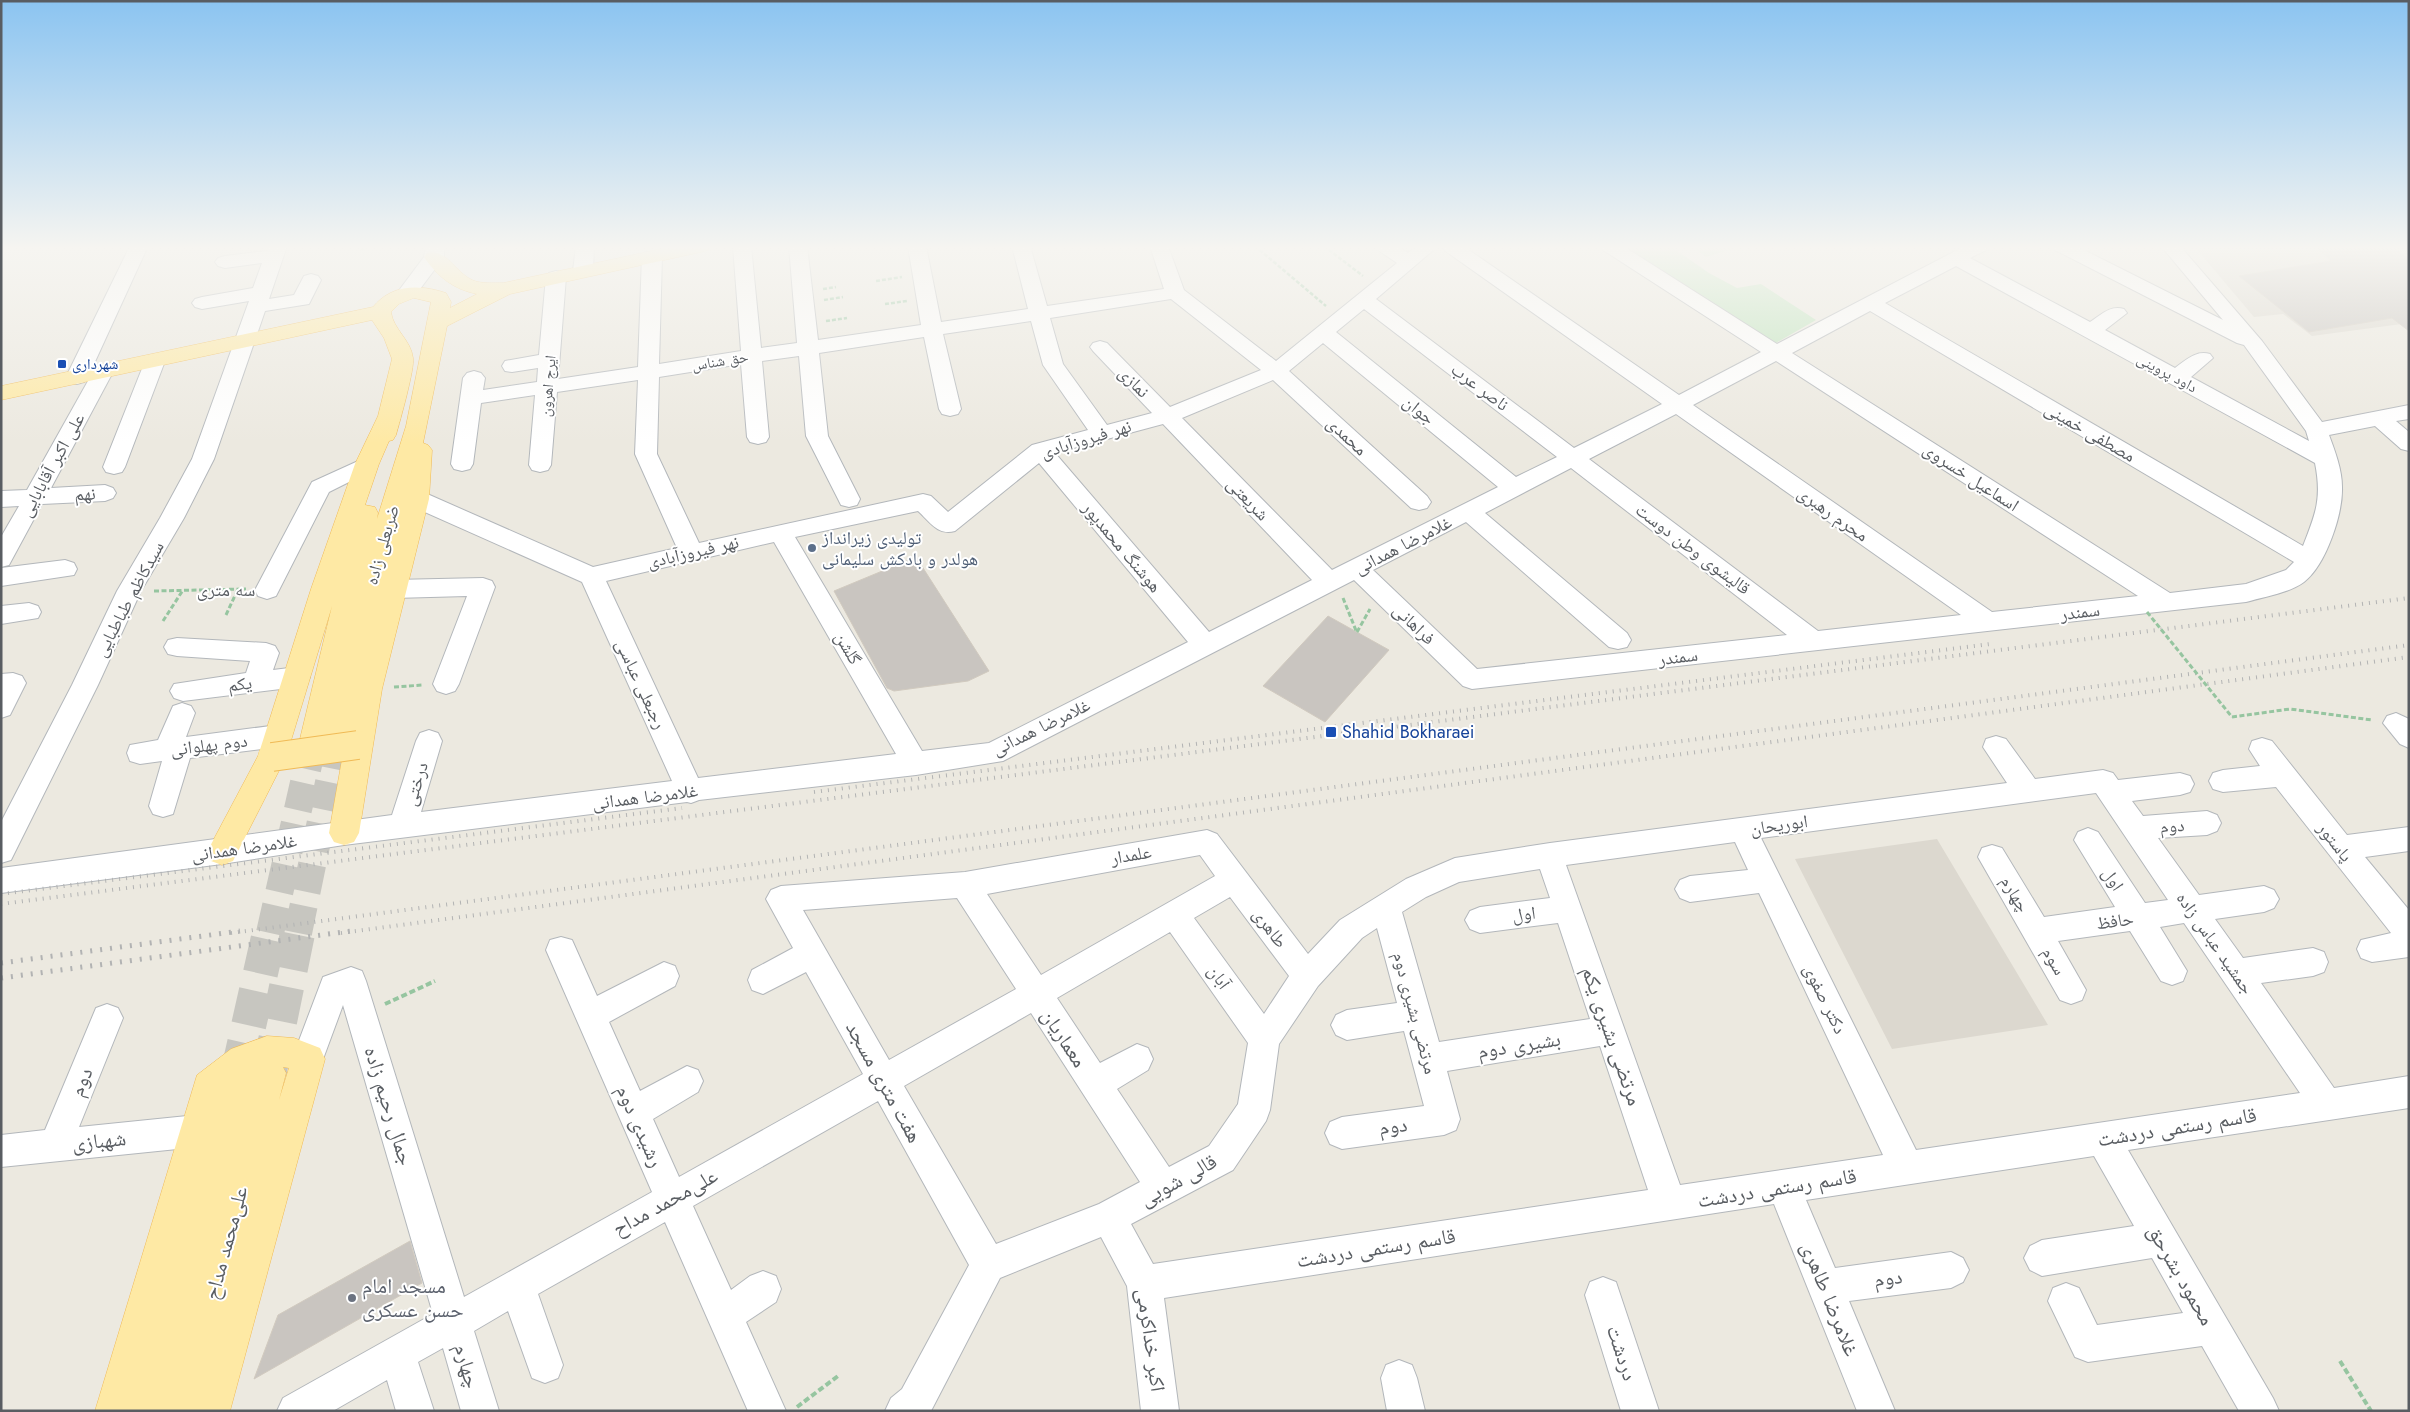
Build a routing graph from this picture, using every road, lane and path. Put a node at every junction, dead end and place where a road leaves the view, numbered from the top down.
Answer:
1 (108, 312) edge
2 (254, 312) edge
3 (380, 312) joint
4 (440, 312) edge
5 (459, 312) edge
6 (553, 312) edge
7 (650, 312) edge
8 (748, 312) edge
9 (805, 312) edge
10 (929, 312) edge
11 (1046, 312) edge
12 (1199, 312) edge
13 (1333, 312) edge
14 (1348, 312) edge
15 (1394, 312) edge
16 (1545, 312) edge
17 (1713, 312) edge
18 (1853, 312) edge
19 (1885, 312) edge
20 (2055, 312) edge
21 (2191, 312) edge
22 (2227, 312) edge
23 (1038, 313) junction
24 (2117, 313) dead end
25 (1340, 318) junction
26 (437, 323) junction
27 (932, 329) junction
28 (2090, 331) junction
29 (1323, 332) junction
30 (243, 342) junction
31 (2256, 345) junction
32 (1100, 347) dead end
33 (809, 348) junction
34 (1776, 352) junction
35 (752, 356) junction
36 (2202, 358) dead end
37 (550, 360) junction
38 (155, 361) junction
39 (512, 366) dead end
40 (1276, 371) junction
41 (104, 372) junction
42 (648, 372) junction
43 (77, 377) junction
44 (2176, 377) junction
45 (548, 387) junction
46 (473, 388) joint
47 (1, 393) edge
48 (1677, 405) junction
49 (950, 409) dead end
50 (2409, 412) edge
51 (1167, 416) junction
52 (389, 417) junction
53 (2379, 418) junction
54 (417, 426) junction
55 (2317, 430) junction
56 (1102, 434) junction
57 (758, 436) dead end
58 (2409, 444) edge
59 (1040, 450) junction
60 (1573, 458) junction
61 (2326, 458) junction
62 (367, 464) junction
63 (462, 464) dead end
64 (540, 465) dead end
65 (114, 466) dead end
66 (1514, 488) junction
67 (105, 493) dead end
68 (36, 496) junction
69 (1, 499) edge
70 (417, 499) junction
71 (849, 499) dead end
72 (1419, 502) dead end
73 (1468, 511) junction
74 (780, 532) junction
75 (8, 534) edge
76 (691, 552) junction
77 (1, 559) edge
78 (2310, 561) junction
79 (65, 569) dead end
80 (591, 576) junction
81 (1340, 576) junction
82 (1, 577) edge
83 (238, 589) junction
84 (394, 589) junction
85 (183, 590) junction
86 (267, 590) joint
87 (129, 591) junction
88 (2156, 607) junction
89 (29, 612) dead end
90 (1, 615) edge
91 (226, 615) dead end
92 (163, 621) dead end
93 (1988, 622) junction
94 (1357, 632) dead end
95 (1618, 640) dead end
96 (1813, 641) junction
97 (1205, 645) junction
98 (177, 647) dead end
99 (297, 677) junction
100 (1472, 679) joint
101 (256, 682) junction
102 (1, 684) edge
103 (446, 684) joint
104 (368, 689) junction
105 (1, 708) edge
106 (2402, 730) edge
107 (429, 741) dead end
108 (348, 742) junction
109 (313, 743) tunnel mouth
110 (275, 747) junction
111 (1996, 747) dead end
112 (173, 749) junction
113 (2262, 749) dead end
114 (140, 753) dead end
115 (916, 764) junction
116 (2282, 775) junction
117 (2222, 781) dead end
118 (2180, 784) dead end
119 (2107, 786) junction
120 (2028, 791) junction
121 (691, 792) junction
122 (163, 806) dead end
123 (2207, 823) dead end
124 (404, 826) junction
125 (2136, 828) junction
126 (1743, 830) junction
127 (344, 833) junction
128 (2409, 839) edge
129 (2088, 840) dead end
130 (2339, 848) junction
131 (1, 851) edge
132 (222, 852) junction
133 (1992, 857) dead end
134 (1554, 869) dead end
135 (1455, 870) joint
136 (1, 880) edge
137 (1234, 880) junction
138 (1766, 880) junction
139 (965, 885) junction
140 (1690, 889) dead end
141 (781, 899) joint
142 (2264, 899) dead end
143 (1386, 907) junction
144 (1568, 909) junction
145 (2192, 910) junction
146 (1175, 914) junction
147 (2138, 918) junction
148 (1480, 920) dead end
149 (2037, 931) junction
150 (2409, 933) edge
151 (2409, 944) edge
152 (2372, 949) dead end
153 (561, 950) dead end
154 (812, 953) junction
155 (2313, 962) dead end
156 (2172, 971) dead end
157 (2236, 973) junction
158 (664, 976) dead end
159 (1307, 976) junction
160 (763, 980) dead end
161 (435, 981) dead end
162 (2071, 990) dead end
163 (1034, 994) junction
164 (362, 1015) junction
165 (1414, 1015) junction
166 (591, 1016) junction
167 (107, 1018) dead end
168 (1347, 1024) dead end
169 (1610, 1030) junction
170 (1264, 1040) junction
171 (308, 1059) junction
172 (1137, 1059) dead end
173 (1428, 1059) junction
174 (883, 1079) junction
175 (687, 1081) dead end
176 (1094, 1084) junction
177 (2409, 1092) edge
178 (2327, 1105) junction
179 (634, 1112) junction
180 (1444, 1119) joint
181 (197, 1131) junction
182 (1342, 1133) dead end
183 (2102, 1138) junction
184 (55, 1146) junction
185 (1, 1151) edge
186 (1907, 1168) junction
187 (1784, 1187) junction
188 (1164, 1189) junction
189 (672, 1198) junction
190 (1670, 1204) junction
191 (1109, 1217) junction
192 (2160, 1239) junction
193 (2042, 1258) dead end
194 (988, 1265) junction
195 (1951, 1270) dead end
196 (1144, 1283) junction
197 (517, 1286) junction
198 (1825, 1287) junction
199 (763, 1289) dead end
200 (1603, 1295) dead end
201 (2066, 1301) dead end
202 (725, 1315) junction
203 (455, 1321) junction
204 (2211, 1327) junction
205 (397, 1354) junction
206 (2340, 1361) dead end
207 (545, 1365) dead end
208 (838, 1376) dead end
209 (912, 1408) edge
210 (115, 1411) edge
211 (143, 1411) edge
212 (177, 1411) edge
213 (210, 1411) edge
214 (296, 1411) edge
215 (415, 1411) edge
216 (480, 1411) edge
217 (767, 1411) edge
218 (792, 1411) edge
219 (1160, 1411) edge
220 (1640, 1411) edge
221 (1876, 1411) edge
222 (2260, 1411) edge
223 (2371, 1411) edge

1 - 43 street
2 - 30 street, سیدکاظم طباطبایی
3 - 30 main road
3 - 52 main road, ضربعلی زاده
4 - 26 main road, ضربعلی زاده
5 - 26 main road
6 - 37 street, ایرج اهرون
7 - 42 street
8 - 35 street
9 - 33 street
10 - 27 street
11 - 23 street, حق شناس
12 - 40 street, محمدی
13 - 25 path
14 - 25 street, نهر فیروزآبادی
15 - 60 street, ناصر عرب
16 - 48 street, محرم رهبری
17 - 34 street, اسماعیل خسروی
18 - 34 street, غلامرضا همدانی
19 - 78 street, مصطفی خمینی
20 - 28 street, داود پروینی
21 - 31 street
22 - 31 street, سمندر
23 - 27 street, حق شناس
23 - 56 street
24 - 28 street
25 - 29 street, نهر فیروزآبادی
26 - 54 main road, ضربعلی زاده
27 - 33 street, حق شناس
27 - 49 street
28 - 44 street, داود پروینی
29 - 40 street, نهر فیروزآبادی
29 - 66 street, جوان
30 - 38 main road
30 - 87 street, سیدکاظم طباطبایی
31 - 55 street, سمندر
32 - 51 street, نمازی
33 - 35 street, حق شناس
33 - 71 street
34 - 48 street, غلامرضا همدانی
34 - 88 street, اسماعیل خسروی
35 - 42 street, حق شناس
35 - 57 street
36 - 44 street
37 - 39 street
37 - 45 street, ایرج اهرون
38 - 41 main road
38 - 65 street
40 - 51 street, نهر فیروزآبادی
40 - 72 street, محمدی
41 - 43 main road
41 - 68 street, علی اکبر آقابابایی
42 - 45 street, حق شناس
42 - 76 street
43 - 47 main road
44 - 61 street, داود پروینی
45 - 46 street, حق شناس
45 - 64 street, ایرج اهرون
46 - 63 street
48 - 60 street, غلامرضا همدانی
48 - 93 street, محرم رهبری
50 - 53 street
51 - 56 street, نهر فیروزآبادی
51 - 81 street, شریعتی
52 - 62 main road
52 - 109 main road, ضربعلی زاده
53 - 55 street
53 - 58 street
54 - 70 main road
54 - 108 main road, ضربعلی زاده
55 - 61 street, سمندر
56 - 59 street, نهر فیروزآبادی
59 - 74 street, نهر فیروزآبادی
59 - 97 street, هوشنگ محمدپور
60 - 66 street, غلامرضا همدانی
60 - 96 street, قالیشوی وطن دوست
61 - 78 street, سمندر
62 - 86 street
62 - 99 main road
66 - 73 street, غلامرضا همدانی
67 - 68 street, نهم
68 - 69 street
68 - 75 street, علی اکبر آقابابایی
70 - 80 street
70 - 84 main road
73 - 81 street, غلامرضا همدانی
73 - 95 street
74 - 76 street, نهر فیروزآبادی
74 - 115 street, گلشن
75 - 77 street, علی اکبر آقابابایی
76 - 80 street, نهر فیروزآبادی
78 - 88 street, سمندر
79 - 82 street
80 - 121 street, رجبعلی عباسی
81 - 94 path
81 - 97 street, غلامرضا همدانی
81 - 100 street, فراهانی
83 - 85 path, سه متری
83 - 86 path, سه متری
83 - 91 path
84 - 103 street
84 - 104 main road
85 - 87 path, سه متری
85 - 92 path
87 - 131 street, سیدکاظم طباطبایی
88 - 93 street, سمندر
88 - 106 path, bridge
89 - 90 street
93 - 96 street, سمندر
96 - 100 street, سمندر
97 - 115 street, غلامرضا همدانی
98 - 101 street
99 - 101 street, یکم
99 - 110 main road
101 - 112 street, یکم
102 - 105 street
103 - 104 path
104 - 108 main road
107 - 124 street, درختی
108 - 110 main road, bridge
108 - 127 main road
110 - 112 street, دوم پهلوانی
110 - 132 main road
111 - 120 street
112 - 114 street, دوم پهلوانی
112 - 122 street
113 - 116 street, پاستور
115 - 121 street, غلامرضا همدانی
116 - 117 street
116 - 130 street, پاستور
118 - 119 street
119 - 120 street, ابوریحان
119 - 125 street, جمشید عباس زاده
120 - 126 street, ابوریحان
121 - 124 street, غلامرضا همدانی
123 - 125 street, دوم
124 - 127 street, غلامرضا همدانی
125 - 145 street, جمشید عباس زاده
126 - 135 street, ابوریحان
126 - 138 street, دکتر صفوی
127 - 132 street, غلامرضا همدانی
128 - 130 street
129 - 147 street, اول
130 - 150 street, پاستور
132 - 136 street, غلامرضا همدانی
133 - 149 street, چهارم
134 - 144 street, مرتضی بشیری یکم
135 - 143 street, قالی شویی
137 - 139 street, علمدار
137 - 146 street
137 - 159 street, طاهری
138 - 140 street
138 - 186 street, دکتر صفوی
139 - 141 street, علمدار
139 - 163 street, معماریان
141 - 154 street, هفت متری مسجد
142 - 145 street
143 - 159 street, قالی شویی
143 - 165 street, مرتضی بشیری دوم
144 - 148 street, اول
144 - 169 street, مرتضی بشیری یکم
145 - 147 street, حافظ
145 - 157 street, جمشید عباس زاده
146 - 163 street
146 - 170 street, آبان
147 - 149 street, حافظ
147 - 156 street
149 - 162 street, سوم
151 - 152 street
153 - 166 street, رشیدی دوم
154 - 160 street
154 - 174 street, هفت متری مسجد
155 - 157 street
157 - 178 street, جمشید عباس زاده
158 - 166 street
159 - 170 street, قالی شویی
161 - 164 path
163 - 174 street, علی‌محمد مداح
163 - 176 street, معماریان
164 - 171 street, جمال رحیم زاده
164 - 203 street, جمال رحیم زاده
165 - 168 street
165 - 173 street, مرتضی بشیری دوم
166 - 179 street, رشیدی دوم
167 - 184 street, دوم
169 - 173 street, بشیری دوم
169 - 190 street, مرتضی بشیری یکم
170 - 188 street, قالی شویی
171 - 181 main road
171 - 213 main road
172 - 176 street
173 - 180 street, مرتضی بشیری دوم
174 - 189 street, علی‌محمد مداح
174 - 194 street, هفت متری مسجد
175 - 179 street
176 - 188 street, معماریان
177 - 178 street, قاسم رستمی دردشت
178 - 183 street, قاسم رستمی دردشت
179 - 189 street, رشیدی دوم
180 - 182 street, دوم
181 - 184 street, شهبازی
181 - 210 main road
183 - 186 street, قاسم رستمی دردشت
183 - 192 street, محمود بشرحق
184 - 185 street, شهبازی
186 - 187 street, قاسم رستمی دردشت
187 - 190 street, قاسم رستمی دردشت
187 - 198 street, غلامرضا طاهری
188 - 191 street, قالی شویی
189 - 197 street, علی‌محمد مداح
189 - 202 street, رشیدی دوم
190 - 196 street, قاسم رستمی دردشت
191 - 194 street, قالی شویی
191 - 196 street, اکبر خداکرمی
192 - 193 street
192 - 204 street, محمود بشرحق
194 - 209 street
195 - 198 street, دوم
196 - 219 street, اکبر خداکرمی
197 - 203 street, علی‌محمد مداح
197 - 207 street
198 - 221 street, غلامرضا طاهری
199 - 202 street
200 - 220 street, دردشت
201 - 204 street
202 - 217 street, رشیدی دوم
203 - 205 street, علی‌محمد مداح
203 - 216 street, چهارم
204 - 222 street, محمود بشرحق
205 - 214 street, علی‌محمد مداح
205 - 215 street
206 - 223 path
208 - 218 path
211 - 212 main road, علی‌محمد مداح

